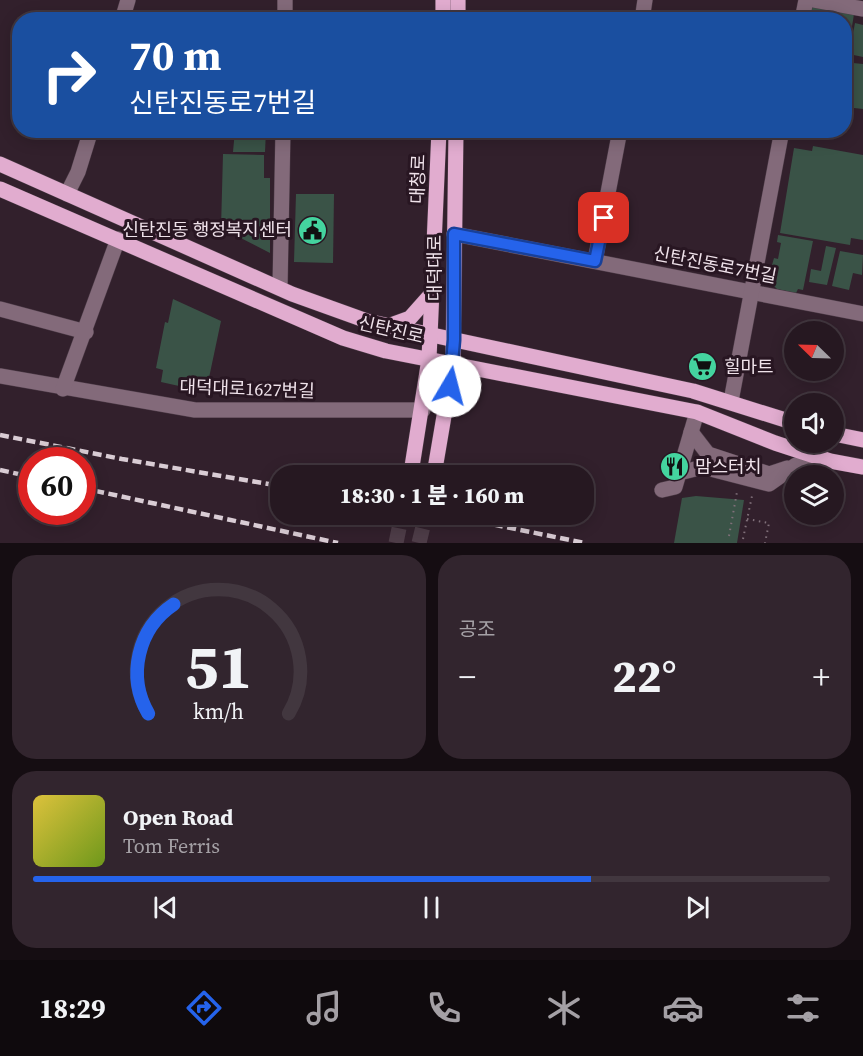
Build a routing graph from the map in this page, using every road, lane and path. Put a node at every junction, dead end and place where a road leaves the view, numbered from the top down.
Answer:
1 (814, 0) edge
2 (863, 9) edge
3 (89, 138) edge
4 (283, 138) edge
5 (439, 138) edge
6 (456, 138) edge
7 (618, 138) edge
8 (780, 138) edge
9 (0, 164) edge
10 (0, 189) edge
11 (67, 194) junction
12 (454, 234) junction
13 (118, 239) junction
14 (595, 261) junction
15 (280, 288) junction
16 (434, 291) junction
17 (751, 292) junction
18 (0, 309) edge
19 (863, 314) edge
20 (388, 326) junction
21 (86, 332) junction
22 (431, 336) junction
23 (454, 340) junction
24 (429, 359) junction
25 (453, 363) junction
26 (0, 376) edge
27 (63, 389) junction
28 (731, 401) junction
29 (423, 410) junction
30 (697, 412) junction
31 (784, 419) edge
32 (692, 432) junction
33 (844, 436) edge
34 (863, 440) edge
35 (830, 460) junction
36 (412, 465) edge
37 (436, 465) edge
38 (796, 465) edge
39 (863, 467) edge
40 (784, 469) edge
41 (679, 473) junction
42 (784, 473) edge
43 (662, 490) dead end
44 (753, 491) dead end
45 (736, 495) dead end
46 (746, 519) junction
47 (729, 536) dead end
48 (743, 539) dead end
49 (765, 543) edge

1 - 2 street
3 - 11 street
4 - 15 street
5 - 16 main road, 대청로
6 - 12 main road, 대덕대로
7 - 14 street
8 - 17 street
9 - 11 main road, 신탄진로
10 - 13 main road, 신탄진로
11 - 15 main road, 신탄진로
12 - 14 street, 신탄진동로7번길
12 - 23 main road, 대덕대로
13 - 21 street
13 - 24 main road, 신탄진로
14 - 17 street, 신탄진동로7번길
15 - 20 main road, 신탄진로
16 - 20 main road
16 - 22 main road, 대청로
17 - 19 street, 신탄진동로7번길
17 - 28 street
18 - 21 street
20 - 22 main road, 신탄진로
21 - 27 street
22 - 23 main road, 신탄진로
22 - 24 main road
23 - 25 main road, 대덕대로
23 - 28 main road, 신탄진로
24 - 25 main road, 신탄진로
24 - 29 main road
25 - 30 main road, 신탄진로
25 - 37 main road, 대덕대로
26 - 27 street, 대덕대로1627번길
27 - 29 street, 대덕대로1627번길
28 - 31 main road, 신탄진로
29 - 36 main road
30 - 32 street
30 - 35 main road, 신탄진로
32 - 40 street
32 - 41 street
33 - 34 main road
35 - 38 street
35 - 39 main road, 신탄진로
41 - 42 street
41 - 43 street
44 - 46 path
45 - 47 path
46 - 48 path
46 - 49 path

